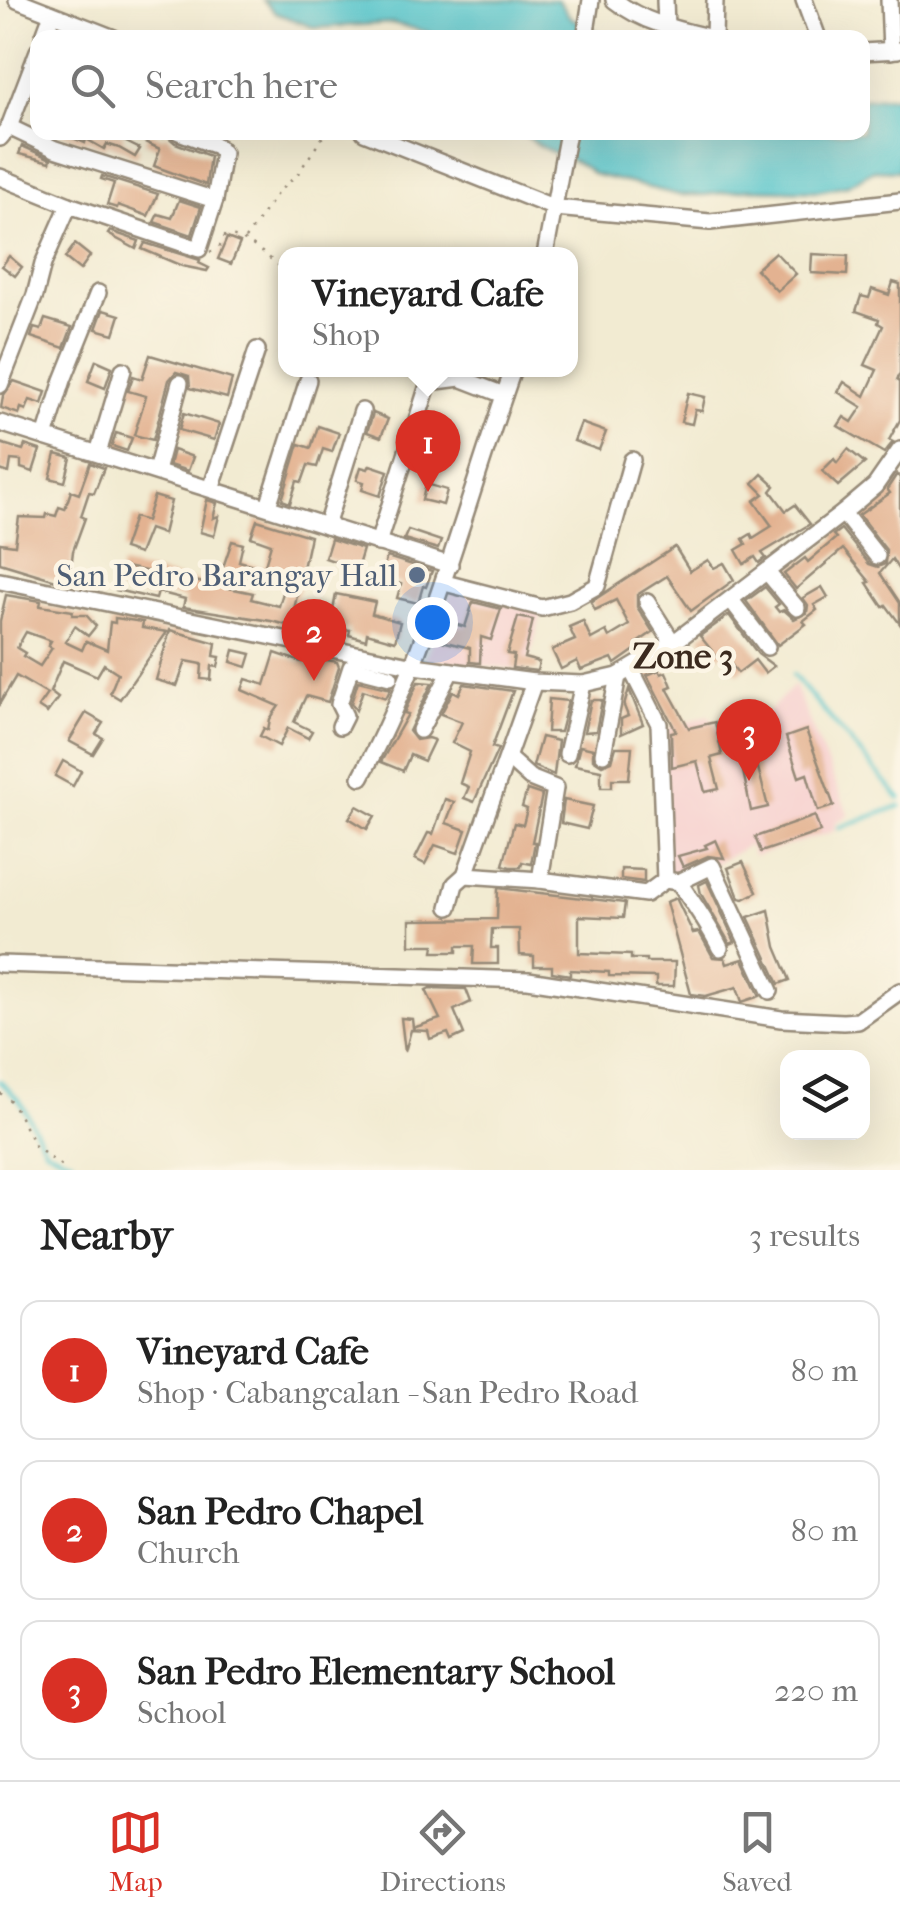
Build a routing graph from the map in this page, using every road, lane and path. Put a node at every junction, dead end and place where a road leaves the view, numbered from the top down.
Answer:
1 (17, 0) edge
2 (591, 0) edge
3 (614, 0) edge
4 (665, 0) edge
5 (715, 0) edge
6 (804, 0) edge
7 (889, 0) edge
8 (52, 14) junction
9 (666, 26) junction
10 (46, 30) edge
11 (93, 30) edge
12 (586, 30) edge
13 (682, 30) edge
14 (714, 30) edge
15 (815, 30) edge
16 (895, 50) edge
17 (870, 52) edge
18 (30, 86) edge
19 (5, 133) edge
20 (201, 140) edge
21 (321, 140) edge
22 (386, 140) edge
23 (567, 140) edge
24 (0, 176) edge
25 (215, 200) junction
26 (900, 201) edge
27 (556, 202) junction
28 (70, 205) junction
29 (244, 239) junction
30 (546, 247) edge
31 (199, 248) junction
32 (278, 265) edge
33 (98, 293) dead end
34 (257, 350) dead end
35 (123, 370) dead end
36 (510, 377) edge
37 (308, 380) dead end
38 (180, 383) dead end
39 (0, 386) edge
40 (504, 395) junction
41 (362, 411) dead end
42 (0, 423) edge
43 (45, 437) junction
44 (900, 450) edge
45 (98, 454) junction
46 (632, 460) dead end
47 (156, 472) junction
48 (211, 489) junction
49 (268, 506) junction
50 (843, 513) junction
51 (326, 526) junction
52 (378, 543) junction
53 (877, 556) dead end
54 (450, 565) junction
55 (768, 572) junction
56 (0, 581) edge
57 (445, 583) junction
58 (731, 600) junction
59 (647, 602) dead end
60 (797, 608) dead end
61 (674, 643) junction
62 (767, 646) dead end
63 (414, 666) junction
64 (382, 670) junction
65 (451, 671) junction
66 (624, 672) junction
67 (534, 682) junction
68 (583, 684) junction
69 (340, 726) dead end
70 (420, 730) dead end
71 (567, 754) dead end
72 (603, 754) dead end
73 (509, 758) junction
74 (361, 776) dead end
75 (465, 875) junction
76 (540, 880) junction
77 (672, 881) junction
78 (449, 908) dead end
79 (720, 948) dead end
80 (0, 964) edge
81 (770, 991) dead end
82 (900, 991) edge
83 (0, 1093) edge
84 (66, 1170) edge

1 - 8 street
2 - 12 street
3 - 9 street
4 - 9 street
5 - 14 street
6 - 15 street
7 - 16 street
8 - 10 street
8 - 11 street
9 - 13 street
16 - 17 street
18 - 19 street
19 - 25 street
20 - 25 street
21 - 29 path
22 - 27 street
23 - 27 street
24 - 28 street
25 - 31 street
26 - 27 street
27 - 30 street
28 - 31 street
28 - 39 street
29 - 31 path
29 - 32 path
33 - 43 street
34 - 48 street
35 - 45 street
36 - 40 street
37 - 49 street
38 - 47 street
40 - 52 street
40 - 54 street
41 - 51 street
42 - 43 street
43 - 45 street
44 - 50 street
45 - 47 street
46 - 57 street
47 - 48 street
48 - 49 street
49 - 51 street
50 - 53 street
50 - 55 street
51 - 52 street
52 - 54 street
54 - 57 street
55 - 58 street
55 - 60 street
56 - 64 street
57 - 63 street
58 - 61 street
58 - 62 street
59 - 61 street
61 - 66 street
63 - 64 street
63 - 65 street
63 - 74 street
64 - 69 street
65 - 67 street
65 - 70 street
66 - 68 street
66 - 72 street
66 - 77 street
67 - 68 street
67 - 73 street
68 - 71 street
73 - 75 street
73 - 76 street
75 - 76 street
75 - 78 street
76 - 77 street
77 - 79 street
77 - 81 street
80 - 82 street
83 - 84 path

